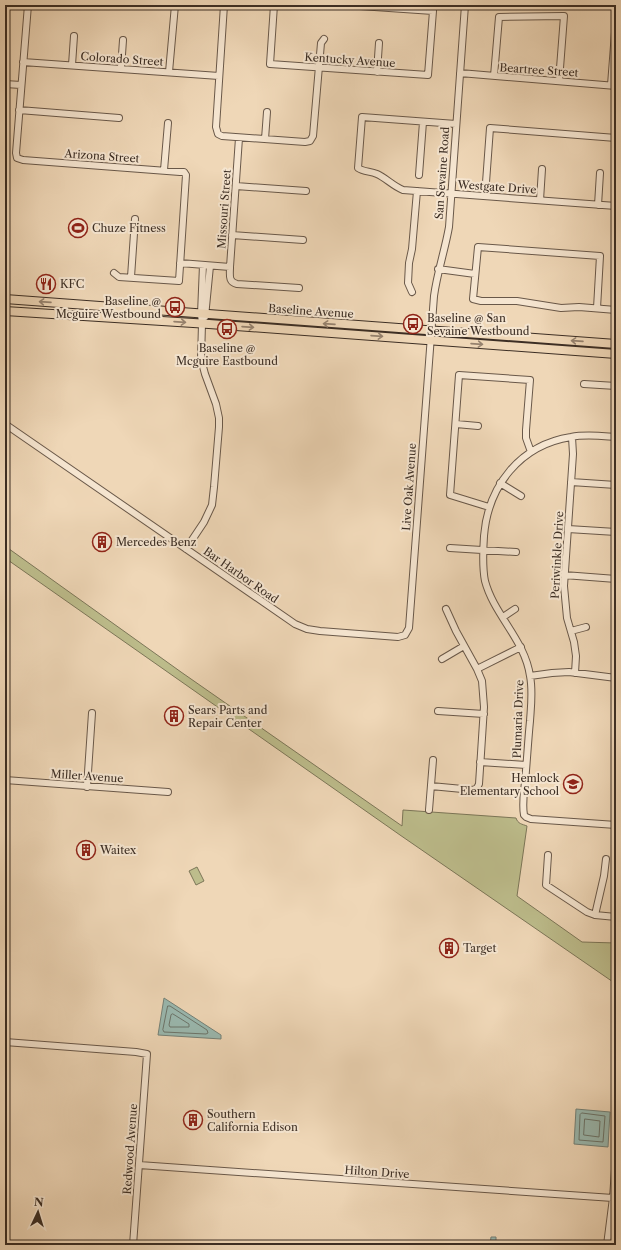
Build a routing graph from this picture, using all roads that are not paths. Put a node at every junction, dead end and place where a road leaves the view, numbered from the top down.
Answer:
1 (28, 5) edge
2 (175, 5) edge
3 (224, 5) edge
4 (274, 5) edge
5 (345, 5) edge
6 (465, 5) edge
7 (616, 19) edge
8 (74, 36) dead end
9 (324, 39) dead end
10 (124, 40) dead end
11 (379, 43) dead end
12 (23, 62) junction
13 (72, 65) junction
14 (318, 68) junction
15 (121, 69) junction
16 (169, 72) junction
17 (376, 72) junction
18 (460, 73) junction
19 (219, 76) junction
20 (494, 76) junction
21 (559, 81) junction
22 (5, 84) edge
23 (613, 85) edge
24 (21, 86) junction
25 (19, 110) junction
26 (268, 112) dead end
27 (119, 118) dead end
28 (423, 122) junction
29 (168, 123) dead end
30 (456, 124) junction
31 (239, 138) junction
32 (616, 138) edge
33 (265, 139) junction
34 (542, 169) dead end
35 (164, 170) junction
36 (600, 173) dead end
37 (419, 175) dead end
38 (236, 186) junction
39 (306, 191) dead end
40 (417, 191) junction
41 (451, 193) junction
42 (485, 196) junction
43 (540, 200) junction
44 (598, 205) junction
45 (616, 206) edge
46 (135, 219) dead end
47 (232, 235) junction
48 (303, 240) dead end
49 (180, 263) junction
50 (208, 267) junction
51 (230, 267) junction
52 (438, 269) junction
53 (114, 273) dead end
54 (475, 274) junction
55 (131, 278) junction
56 (299, 288) dead end
57 (412, 292) dead end
58 (5, 299) edge
59 (596, 308) junction
60 (616, 310) edge
61 (5, 311) edge
62 (203, 315) junction
63 (202, 324) junction
64 (431, 331) junction
65 (431, 340) junction
66 (616, 344) edge
67 (616, 354) edge
68 (584, 384) dead end
69 (616, 386) edge
70 (5, 424) edge
71 (456, 424) junction
72 (478, 426) dead end
73 (572, 437) junction
74 (616, 437) edge
75 (531, 452) junction
76 (572, 482) junction
77 (500, 483) junction
78 (616, 485) edge
79 (521, 496) dead end
80 (489, 507) junction
81 (568, 529) junction
82 (616, 532) edge
83 (450, 548) dead end
84 (186, 549) junction
85 (483, 550) junction
86 (516, 552) dead end
87 (564, 575) junction
88 (616, 579) edge
89 (446, 609) dead end
90 (515, 609) dead end
91 (503, 617) junction
92 (586, 627) dead end
93 (571, 632) junction
94 (406, 635) joint
95 (464, 646) junction
96 (520, 647) junction
97 (442, 659) dead end
98 (477, 669) junction
99 (575, 673) junction
100 (530, 676) junction
101 (616, 678) edge
102 (438, 711) dead end
103 (92, 713) dead end
104 (484, 714) junction
105 (433, 760) dead end
106 (480, 762) junction
107 (526, 765) junction
108 (5, 780) edge
109 (431, 786) junction
110 (87, 787) junction
111 (168, 792) dead end
112 (429, 810) dead end
113 (616, 825) edge
114 (548, 854) dead end
115 (606, 859) dead end
116 (595, 915) junction
117 (616, 917) edge
118 (5, 1042) edge
119 (616, 1155) edge
120 (139, 1165) junction
121 (613, 1198) junction
122 (133, 1245) edge
123 (607, 1245) edge

1 - 12 street
2 - 16 street
3 - 19 street
4 - 14 street, Kentucky Avenue
5 - 17 street, Kentucky Avenue
6 - 18 street, San Sevaine Road
7 - 23 street
8 - 13 street
9 - 14 street
10 - 15 street
11 - 17 street
12 - 13 street, Colorado Street
12 - 24 street
13 - 15 street, Colorado Street
14 - 17 street, Kentucky Avenue
14 - 33 street
15 - 16 street, Colorado Street
16 - 19 street, Colorado Street
18 - 20 street, Beartree Street
18 - 30 street, San Sevaine Road
19 - 31 street
20 - 21 street, Beartree Street
20 - 21 street
21 - 23 street, Beartree Street
22 - 24 street
24 - 25 street
25 - 27 street
25 - 35 street, Arizona Street
26 - 33 street
28 - 30 street
28 - 37 street
28 - 40 street, Westgate Drive
29 - 35 street
30 - 41 street, San Sevaine Road
31 - 33 street
31 - 38 street, Missouri Street
32 - 42 street
34 - 43 street
35 - 49 street, Arizona Street
36 - 44 street
38 - 39 street
38 - 47 street, Missouri Street
40 - 41 street, Westgate Drive
40 - 57 street
41 - 42 street, Westgate Drive
41 - 52 street, San Sevaine Road
42 - 43 street, Westgate Drive
43 - 44 street, Westgate Drive
44 - 45 street, Westgate Drive
46 - 55 street
47 - 48 street
47 - 51 street, Missouri Street
49 - 50 street
49 - 55 street
50 - 51 street
50 - 62 street
51 - 56 street, Missouri Street
52 - 54 street
52 - 64 street, San Sevaine Road
53 - 55 street
54 - 59 street
54 - 59 street
62 -> 58 main road, Baseline Avenue
59 - 60 street
61 -> 63 main road, Baseline Avenue
62 - 63 street
64 -> 62 main road, Baseline Avenue
63 -> 65 main road, Baseline Avenue
63 - 84 street
64 - 65 street, San Sevaine Road
66 -> 64 main road, Baseline Avenue
65 -> 67 main road, Baseline Avenue
65 - 94 street, Live Oak Avenue
68 - 69 street
70 - 84 street, Bar Harbor Road
71 - 72 street
71 - 75 street
71 - 80 street
73 - 74 street, Plumaria Drive
73 - 75 street, Plumaria Drive
73 - 76 street, Periwinkle Drive
75 - 77 street, Plumaria Drive
76 - 78 street
76 - 81 street, Periwinkle Drive
77 - 79 street
77 - 80 street, Plumaria Drive
80 - 85 street, Plumaria Drive
81 - 82 street
81 - 87 street, Periwinkle Drive
83 - 85 street
84 - 94 street, Bar Harbor Road
85 - 86 street
85 - 91 street, Plumaria Drive
87 - 88 street
87 - 93 street, Periwinkle Drive
89 - 95 street
90 - 91 street
91 - 96 street, Plumaria Drive
92 - 93 street
93 - 99 street, Periwinkle Drive
95 - 97 street
95 - 98 street
96 - 98 street
96 - 100 street, Plumaria Drive
98 - 104 street
99 - 100 street
99 - 101 street
100 - 107 street, Plumaria Drive
102 - 104 street
103 - 110 street
104 - 106 street
105 - 109 street
106 - 107 street
106 - 109 street
107 - 113 street, Plumaria Drive
108 - 110 street, Miller Avenue
109 - 112 street
110 - 111 street, Miller Avenue
114 - 116 street
115 - 116 street
116 - 117 street
118 - 120 street, Redwood Avenue
119 - 121 street
120 - 121 street, Hilton Drive
120 - 122 street, Redwood Avenue
121 - 123 street

